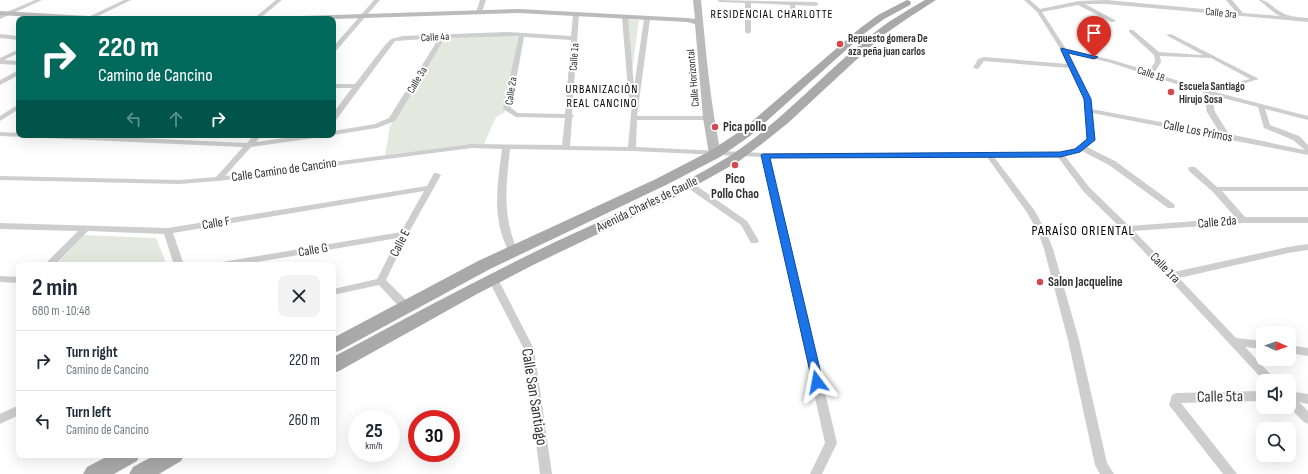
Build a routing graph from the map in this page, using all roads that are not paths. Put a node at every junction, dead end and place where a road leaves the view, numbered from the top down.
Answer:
1 (39, 0) edge
2 (128, 0) edge
3 (279, 0) edge
4 (377, 0) edge
5 (483, 0) edge
6 (697, 0) edge
7 (720, 0) edge
8 (913, 0) edge
9 (932, 0) edge
10 (1028, 0) edge
11 (1229, 0) edge
12 (1262, 0) edge
13 (748, 1) junction
14 (792, 3) junction
15 (1079, 3) junction
16 (816, 4) dead end
17 (479, 12) junction
18 (1038, 12) junction
19 (4, 13) edge
20 (576, 15) junction
21 (1242, 15) junction
22 (0, 16) edge
23 (46, 16) edge
24 (94, 16) edge
25 (260, 16) edge
26 (363, 17) junction
27 (794, 17) dead end
28 (336, 18) edge
29 (625, 18) junction
30 (647, 19) junction
31 (1113, 21) dead end
32 (1306, 21) edge
33 (700, 23) junction
34 (1132, 31) dead end
35 (748, 32) dead end
36 (522, 34) junction
37 (1169, 35) dead end
38 (0, 36) edge
39 (443, 36) junction
40 (16, 38) edge
41 (575, 38) junction
42 (336, 48) edge
43 (1064, 50) junction
44 (16, 53) edge
45 (1157, 54) junction
46 (1212, 57) junction
47 (0, 61) edge
48 (16, 63) edge
49 (1072, 66) junction
50 (976, 68) dead end
51 (16, 74) edge
52 (1150, 74) junction
53 (0, 83) edge
54 (336, 86) edge
55 (356, 86) junction
56 (1207, 92) junction
57 (1261, 106) junction
58 (16, 108) edge
59 (1088, 110) junction
60 (336, 114) edge
61 (570, 116) junction
62 (633, 118) junction
63 (708, 118) junction
64 (1308, 118) edge
65 (0, 119) edge
66 (336, 133) edge
67 (0, 134) edge
68 (16, 135) edge
69 (1226, 136) junction
70 (126, 138) edge
71 (177, 138) edge
72 (255, 138) edge
73 (299, 138) edge
74 (173, 142) junction
75 (249, 145) junction
76 (506, 146) junction
77 (566, 147) junction
78 (1083, 148) junction
79 (1308, 149) edge
80 (632, 150) junction
81 (1308, 153) edge
82 (715, 154) junction
83 (739, 155) junction
84 (765, 155) junction
85 (988, 155) junction
86 (1060, 155) junction
87 (1192, 169) dead end
88 (437, 175) dead end
89 (0, 178) edge
90 (218, 179) junction
91 (688, 184) junction
92 (429, 188) junction
93 (1214, 189) junction
94 (1308, 189) edge
95 (1171, 206) dead end
96 (1243, 220) junction
97 (1308, 220) edge
98 (0, 226) edge
99 (85, 229) junction
100 (1127, 229) junction
101 (168, 231) junction
102 (404, 234) junction
103 (754, 241) dead end
104 (1308, 247) edge
105 (513, 252) junction
106 (52, 262) edge
107 (178, 262) edge
108 (240, 262) edge
109 (1173, 276) junction
110 (0, 279) edge
111 (493, 279) junction
112 (16, 280) edge
113 (381, 281) junction
114 (336, 291) edge
115 (406, 307) junction
116 (401, 328) junction
117 (364, 330) junction
118 (1232, 341) junction
119 (336, 344) edge
120 (1256, 344) edge
121 (1296, 350) edge
122 (1308, 352) edge
123 (349, 357) junction
124 (336, 364) edge
125 (1264, 374) edge
126 (1256, 396) edge
127 (1296, 397) edge
128 (1308, 399) edge
129 (1296, 407) edge
130 (16, 411) edge
131 (0, 419) edge
132 (1308, 419) edge
133 (124, 458) edge
134 (169, 458) edge
135 (94, 474) edge
136 (140, 474) edge
137 (546, 474) edge
138 (816, 474) edge
139 (1108, 474) edge
140 (1231, 474) edge

1 - 19 street
2 - 24 street
3 - 25 street
4 - 26 street
5 - 17 street
6 - 33 main road, Calle Horizontal
7 - 13 street
8 - 82 main road, Avenida Charles de Gaulle
9 - 83 main road, Avenida Charles de Gaulle
10 - 18 street
11 - 21 street
12 - 32 street
13 - 14 street
13 - 35 street
14 - 16 street
14 - 27 street
15 - 18 street, Calle 3ra
15 - 21 street, Calle 3ra
15 - 31 street
17 - 20 main road
17 - 26 main road
18 - 43 street
19 - 22 street
19 - 23 main road
20 - 29 main road
20 - 41 street, Calle 1a
21 - 32 street, Calle 3ra
26 - 28 main road
26 - 42 street
29 - 30 main road
29 - 62 street
30 - 33 main road
30 - 62 street
33 - 63 main road, Calle Horizontal
34 - 45 street
36 - 39 street, Calle 4a
36 - 41 street, Calle 4a
36 - 61 street, Calle 2a
37 - 46 street
38 - 40 street
39 - 55 street, Calle 4a
39 - 66 street, Calle 3a
41 - 61 street, Calle 1a
43 - 49 street
43 - 52 street, Calle 18
44 - 47 street
45 - 46 street
45 - 52 street
46 - 56 street
47 - 48 street
49 - 50 street
49 - 59 street
51 - 53 street
52 - 56 street, Calle 18
54 - 55 street
55 - 60 street, Calle 4a
56 - 57 street, Calle 18
56 - 69 street
57 - 64 street, Calle 18
57 - 79 street
58 - 65 street
59 - 69 street, Calle Los Primos
59 - 78 street
61 - 77 street, Calle 1a
62 - 63 street
62 - 80 street
63 - 82 main road, Calle Horizontal
67 - 68 street
69 - 81 street, Calle Los Primos
70 - 74 street
71 - 74 street
72 - 75 street
73 - 75 street
74 - 75 street
75 - 90 street
76 - 77 street, Calle Camino de Cancino
76 - 90 street, Calle Camino de Cancino
76 - 105 street
77 - 80 street, Calle Camino de Cancino
78 - 86 street, Calle Camino de Cancino
78 - 95 street
80 - 82 street, Calle Camino de Cancino
82 - 83 street, Calle Camino de Cancino
82 - 105 main road, Avenida Charles de Gaulle
83 - 84 street, Calle Camino de Cancino
83 - 91 main road, Avenida Charles de Gaulle
84 - 85 street, Calle Camino de Cancino
84 - 138 street
85 - 86 street, Calle Camino de Cancino
85 - 139 street
86 - 100 street, Calle 1ra
87 - 93 street
88 - 92 street, Calle E
89 - 90 street, Calle Camino de Cancino
91 - 103 street
91 - 111 main road, Avenida Charles de Gaulle
92 - 101 street, Calle F
92 - 102 street, Calle E
93 - 94 street
93 - 96 street
96 - 97 street, Calle 2da
96 - 100 street, Calle 2da
98 - 99 street, Calle F
99 - 101 street, Calle F
99 - 106 street
100 - 109 street, Calle 1ra
101 - 107 street
102 - 108 street, Calle G
102 - 113 street, Calle E
104 - 109 street
105 - 115 main road, Avenida Charles de Gaulle
109 - 118 street, Calle 1ra
110 - 112 street
111 - 116 main road, Avenida Charles de Gaulle
111 - 137 street, Calle San Santiago
113 - 114 street
113 - 115 street
115 - 116 main road
115 - 117 main road, Avenida Charles de Gaulle
116 - 123 main road, Avenida Charles de Gaulle
117 - 119 main road, Avenida Charles de Gaulle
117 - 123 main road
118 - 120 street
118 - 125 street, Calle 1ra
121 - 122 street
123 - 124 main road, Avenida Charles de Gaulle
126 - 140 street, Calle 5ta
127 - 128 street
129 - 132 street
130 - 131 street
133 - 135 main road
134 - 136 main road

